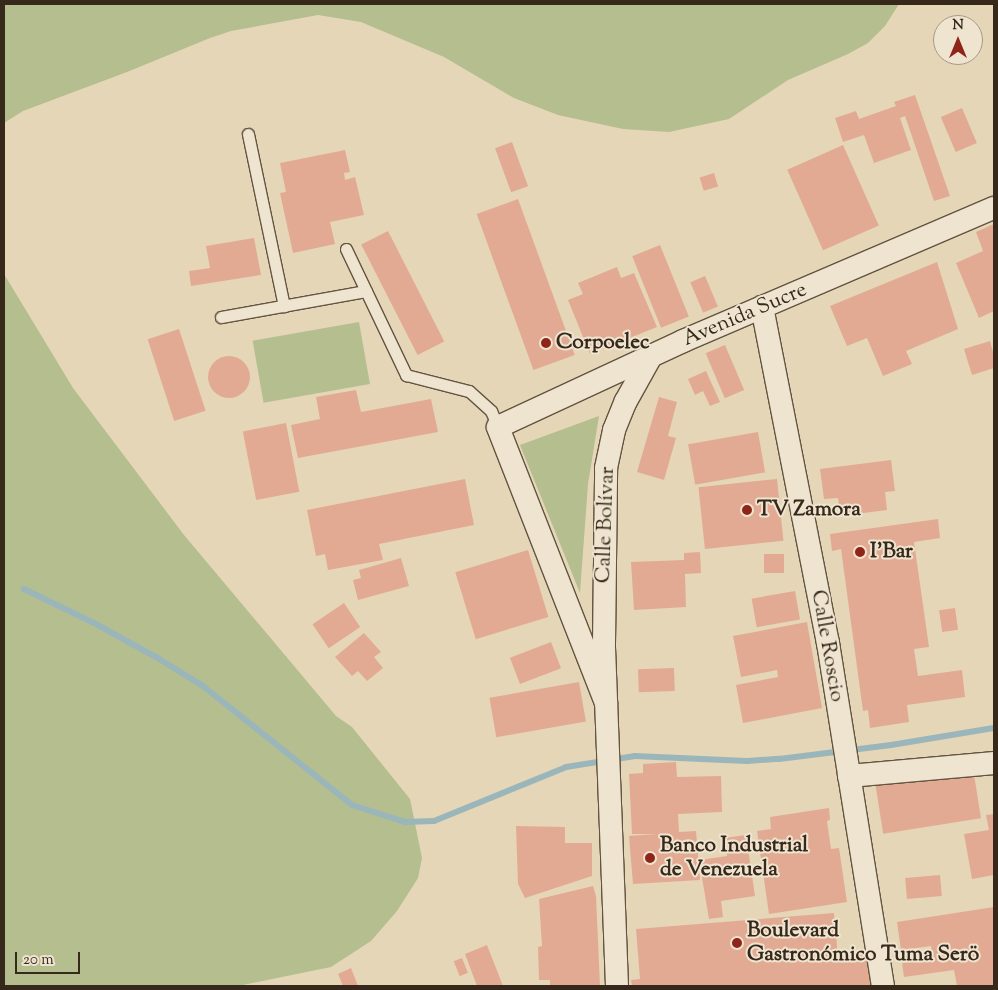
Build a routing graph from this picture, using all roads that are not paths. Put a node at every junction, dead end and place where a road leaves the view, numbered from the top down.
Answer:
1 (248, 134) dead end
2 (994, 208) edge
3 (346, 250) dead end
4 (366, 291) junction
5 (284, 306) junction
6 (762, 307) junction
7 (221, 316) dead end
8 (651, 356) junction
9 (498, 426) junction
10 (606, 703) junction
11 (994, 763) edge
12 (848, 769) junction
13 (617, 986) edge
14 (883, 986) edge

1 - 5 lane
2 - 6 street, Avenida Sucre
3 - 4 lane
4 - 5 lane
4 - 9 lane
5 - 7 lane
6 - 8 street, Avenida Sucre
6 - 12 street, Calle Roscio
8 - 9 street, Avenida Sucre
8 - 10 street, Calle Bolívar
9 - 10 street, Calle Bolívar
10 - 13 street, Calle Bolívar
11 - 12 street
12 - 14 street, Calle Roscio

